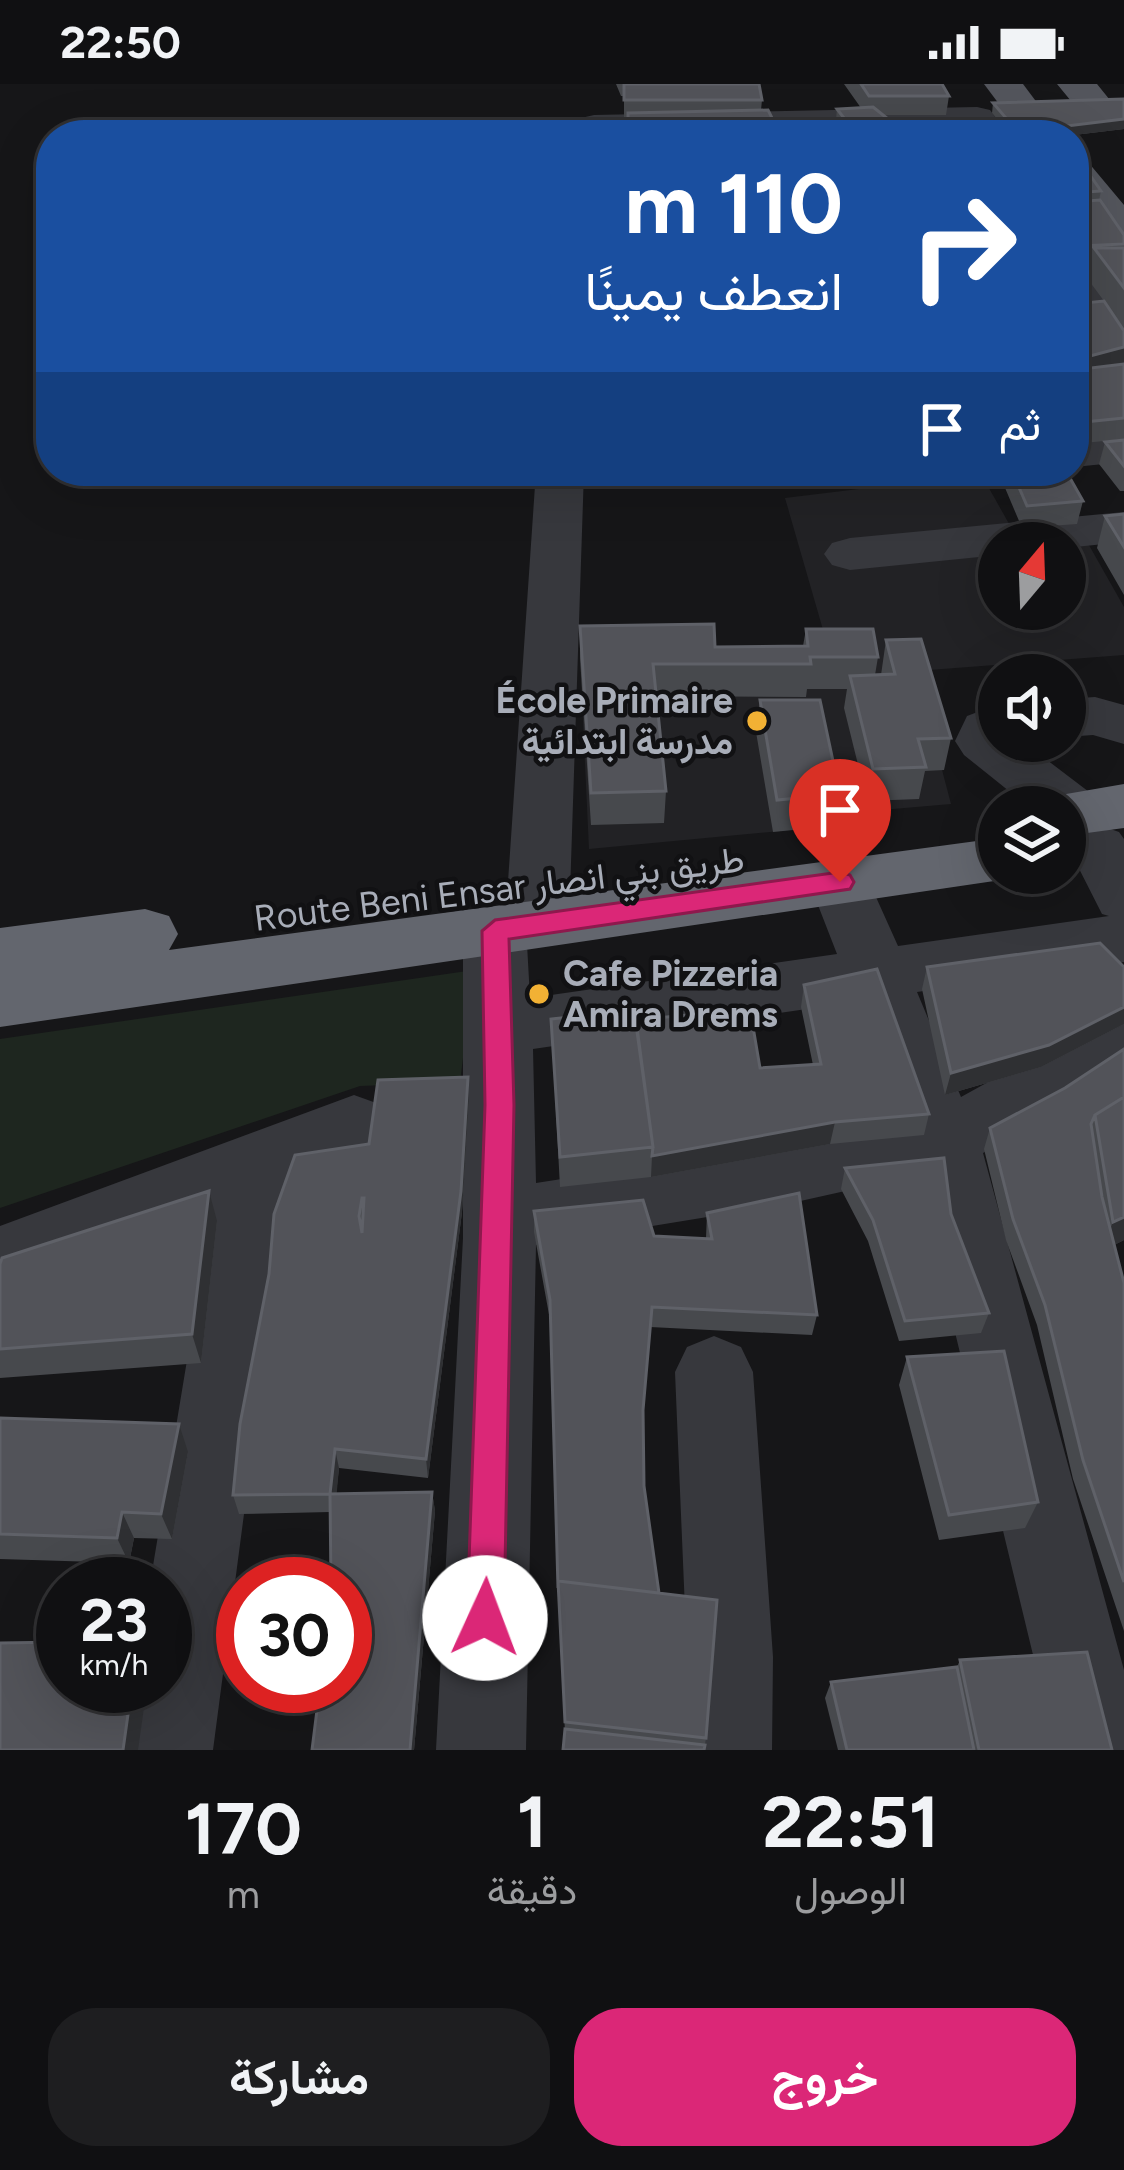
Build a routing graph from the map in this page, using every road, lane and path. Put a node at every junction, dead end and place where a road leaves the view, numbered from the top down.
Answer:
1 (592, 84) edge
2 (763, 84) edge
3 (948, 84) edge
4 (594, 120) edge
5 (773, 120) edge
6 (977, 120) edge
7 (1124, 270) edge
8 (1089, 293) edge
9 (1124, 448) edge
10 (1089, 451) edge
11 (559, 486) edge
12 (1124, 527) edge
13 (850, 554) dead end
14 (1086, 717) edge
15 (1124, 724) edge
16 (1007, 762) edge
17 (978, 827) edge
18 (1097, 839) edge
19 (978, 864) edge
20 (840, 882) junction
21 (523, 912) junction
22 (1124, 938) edge
23 (0, 953) edge
24 (878, 973) junction
25 (0, 1000) edge
26 (500, 1028) junction
27 (1124, 1039) edge
28 (354, 1124) dead end
29 (944, 1140) junction
30 (255, 1164) junction
31 (498, 1221) junction
32 (0, 1259) edge
33 (714, 1372) dead end
34 (168, 1750) edge
35 (482, 1750) edge
36 (727, 1750) edge
37 (1100, 1750) edge

1 - 4 street
2 - 5 street
3 - 6 street
7 - 8 street
9 - 10 street
11 - 21 street
12 - 13 street
14 - 15 street
16 - 18 street
17 - 21 highway, Route Beni Ensar طريق بني انصار
19 - 20 highway, Route Beni Ensar طريق بني انصار
20 - 21 highway, Route Beni Ensar طريق بني انصار
20 - 24 street
21 - 23 highway, Route Beni Ensar طريق بني انصار
21 - 25 highway, Route Beni Ensar طريق بني انصار
21 - 26 street
22 - 24 street
24 - 26 street
24 - 29 street
26 - 31 street
27 - 29 street
28 - 30 street
29 - 31 street
29 - 37 street
30 - 32 street
30 - 34 street
31 - 35 street
33 - 36 street

